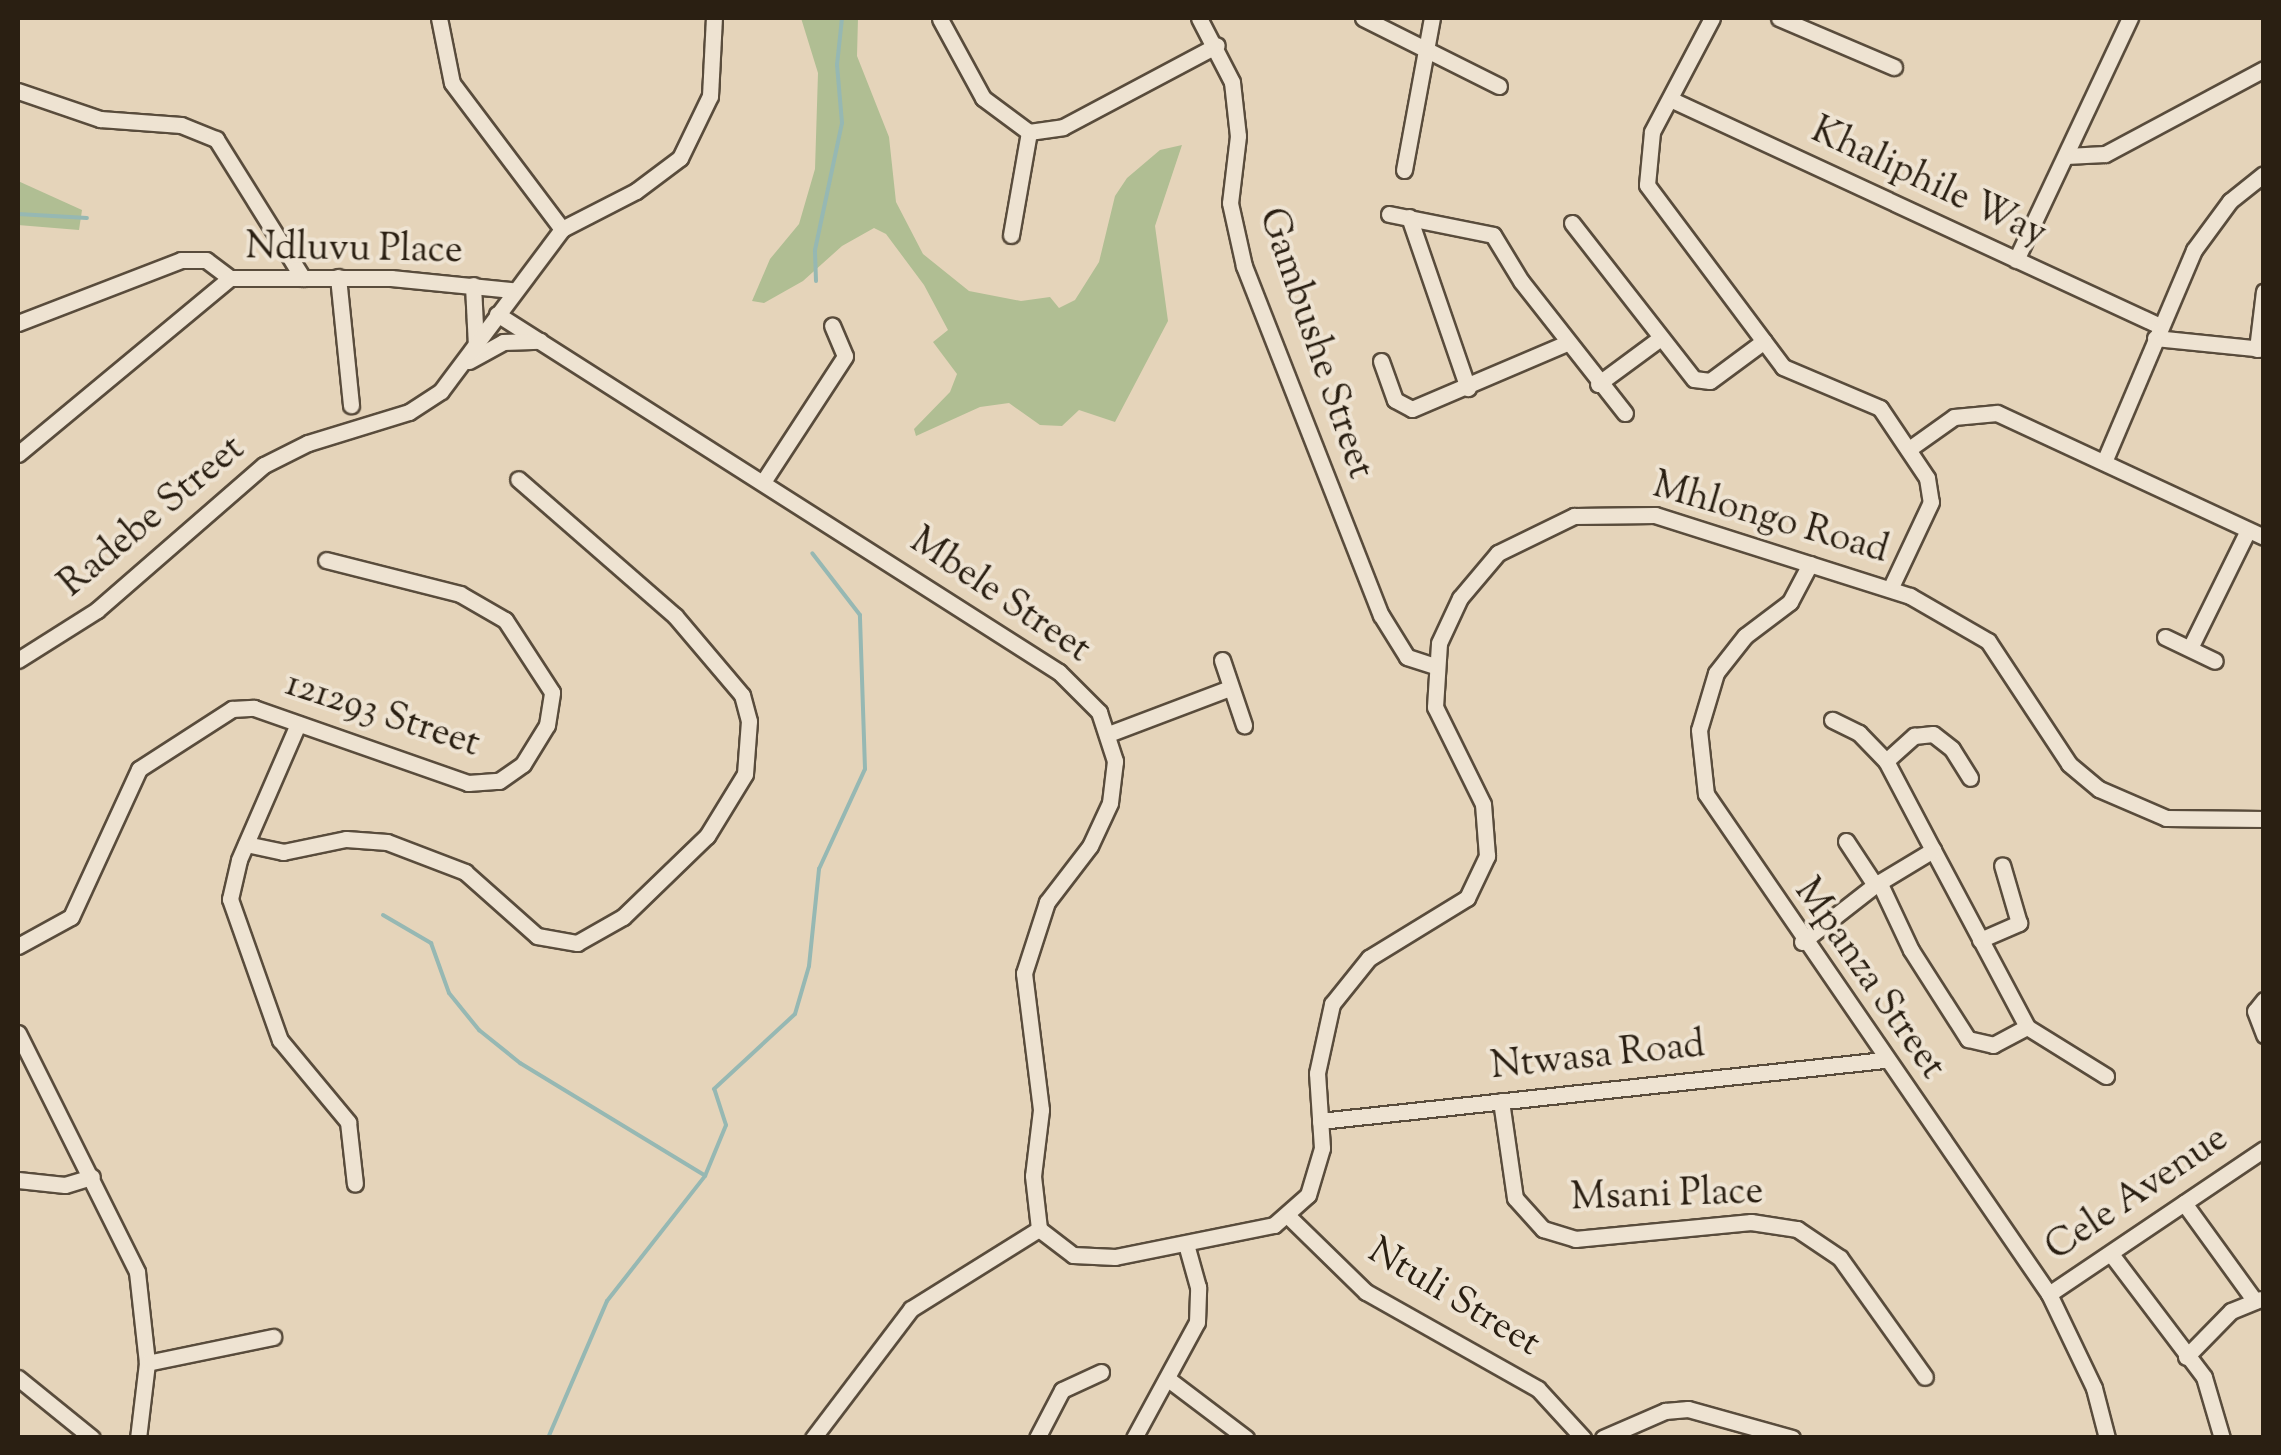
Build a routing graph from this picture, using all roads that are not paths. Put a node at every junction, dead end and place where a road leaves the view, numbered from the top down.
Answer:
1 (439, 18) edge
2 (714, 18) edge
3 (1199, 18) edge
4 (1363, 18) edge
5 (1432, 18) edge
6 (1712, 18) edge
7 (1779, 18) edge
8 (2130, 18) edge
9 (940, 19) edge
10 (1217, 46) junction
11 (1427, 47) junction
12 (1894, 67) dead end
13 (2264, 69) edge
14 (1499, 86) dead end
15 (18, 90) edge
16 (1670, 99) junction
17 (1029, 132) junction
18 (2066, 156) junction
19 (1404, 170) dead end
20 (2264, 174) edge
21 (1389, 214) dead end
22 (1409, 217) junction
23 (1572, 223) dead end
24 (562, 229) junction
25 (1011, 235) dead end
26 (2016, 260) junction
27 (230, 278) junction
28 (303, 278) junction
29 (338, 278) junction
30 (472, 285) junction
31 (512, 290) junction
32 (2264, 291) edge
33 (497, 314) junction
34 (18, 323) edge
35 (832, 326) dead end
36 (2158, 332) junction
37 (1659, 339) junction
38 (544, 342) junction
39 (1764, 342) junction
40 (1567, 343) junction
41 (476, 346) junction
42 (2260, 349) edge
43 (1381, 361) dead end
44 (468, 362) junction
45 (1598, 384) junction
46 (1468, 388) junction
47 (351, 405) dead end
48 (1625, 413) dead end
49 (1909, 449) junction
50 (18, 454) edge
51 (2104, 462) junction
52 (518, 479) dead end
53 (762, 482) junction
54 (2248, 530) junction
55 (2264, 538) edge
56 (326, 560) dead end
57 (1810, 564) junction
58 (1890, 589) junction
59 (2165, 637) dead end
60 (2190, 648) junction
61 (18, 660) edge
62 (1222, 660) dead end
63 (2216, 661) dead end
64 (1434, 666) junction
65 (1230, 688) junction
66 (1832, 720) dead end
67 (298, 724) junction
68 (1244, 725) dead end
69 (1111, 733) junction
70 (1886, 761) junction
71 (1970, 778) dead end
72 (2264, 819) edge
73 (1846, 841) dead end
74 (246, 844) junction
75 (1934, 850) junction
76 (2002, 864) dead end
77 (1877, 883) junction
78 (1980, 940) junction
79 (1802, 942) junction
80 (18, 946) edge
81 (2264, 1000) edge
82 (2027, 1027) junction
83 (18, 1032) edge
84 (2264, 1036) edge
85 (1884, 1060) junction
86 (2106, 1076) dead end
87 (1501, 1101) junction
88 (1320, 1121) junction
89 (2264, 1148) edge
90 (92, 1177) junction
91 (18, 1180) edge
92 (355, 1184) dead end
93 (2184, 1203) junction
94 (1288, 1216) junction
95 (1039, 1228) junction
96 (1186, 1244) junction
97 (2112, 1254) junction
98 (2049, 1294) junction
99 (2259, 1300) edge
100 (273, 1337) dead end
101 (2186, 1357) junction
102 (147, 1363) junction
103 (1101, 1372) dead end
104 (1925, 1377) dead end
105 (18, 1378) edge
106 (1168, 1378) junction
107 (92, 1438) edge
108 (138, 1438) edge
109 (813, 1438) edge
110 (1037, 1438) edge
111 (1134, 1438) edge
112 (1246, 1438) edge
113 (1583, 1438) edge
114 (1602, 1438) edge
115 (1792, 1438) edge
116 (2107, 1438) edge
117 (2222, 1438) edge

1 - 24 street
2 - 24 street
3 - 10 street, Gambushe Street
4 - 11 street
5 - 11 street
6 - 16 street
7 - 12 street
8 - 18 street
9 - 17 street
10 - 17 street
10 - 64 street, Gambushe Street
11 - 14 street
11 - 19 street
13 - 18 street
15 - 28 street
16 - 26 street, Khaliphile Way
16 - 39 street
17 - 25 street
18 - 26 street
20 - 36 street
21 - 22 street
22 - 40 street
22 - 46 street
23 - 37 street
24 - 31 street, Radebe Street
26 - 36 street, Khaliphile Way
27 - 28 street, Ndluvu Place
27 - 34 street
27 - 50 street, Ndluvu Place
28 - 29 street, Ndluvu Place
29 - 30 street, Ndluvu Place
29 - 47 street
30 - 31 street, Ndluvu Place
30 - 41 street
31 - 33 street, Radebe Street
32 - 42 street
33 - 38 street, Mbele Street
33 - 41 street, Radebe Street
35 - 53 street
36 - 42 street, Khaliphile Way
36 - 51 street
37 - 39 street
37 - 45 street
38 - 44 street
38 - 53 street, Mbele Street
39 - 49 street
40 - 45 street
40 - 46 street
41 - 44 street, Radebe Street
43 - 46 street
44 - 61 street, Radebe Street
45 - 48 street
49 - 51 street
49 - 58 street
51 - 54 street
52 - 74 street
53 - 69 street, Mbele Street
54 - 55 street
54 - 60 street
56 - 67 street, 121293 Street
57 - 58 street, Mhlongo Road
57 - 64 street, Mhlongo Road
57 - 79 street, Mpanza Street
58 - 72 street, Mhlongo Road
59 - 60 street
60 - 63 street
62 - 65 street
64 - 88 street, Mhlongo Road
65 - 68 street
65 - 69 street
66 - 70 street
67 - 74 street
67 - 80 street, 121293 Street
69 - 95 street
70 - 71 street
70 - 75 street
73 - 77 street
74 - 92 street
75 - 77 street
75 - 78 street
76 - 78 street
77 - 79 street
77 - 82 street
78 - 82 street
79 - 85 street, Mpanza Street
81 - 84 street
82 - 86 street
83 - 90 street
85 - 87 street, Ntwasa Road
85 - 98 street, Mpanza Street
87 - 88 street, Ntwasa Road
87 - 104 street, Msani Place
88 - 94 street, Mhlongo Road
89 - 93 street, Cele Avenue
90 - 91 street
90 - 102 street
93 - 97 street, Cele Avenue
93 - 99 street
94 - 96 street
94 - 113 street, Ntuli Street
95 - 96 street
95 - 109 street
96 - 106 street
97 - 98 street, Cele Avenue
97 - 101 street
98 - 116 street, Mpanza Street
99 - 101 street
100 - 102 street
101 - 117 street
102 - 108 street
103 - 110 street
105 - 107 street
106 - 111 street
106 - 112 street
114 - 115 street

